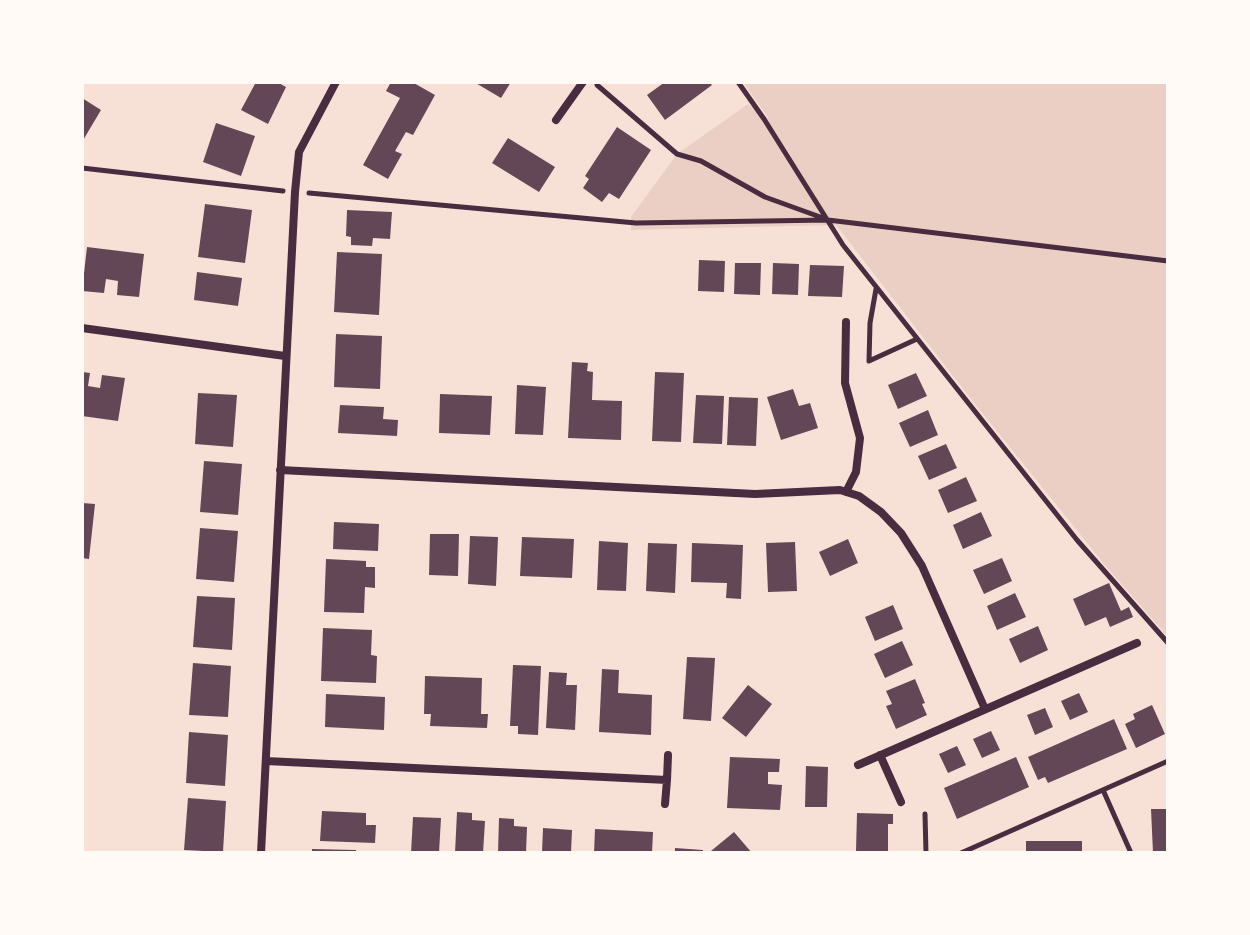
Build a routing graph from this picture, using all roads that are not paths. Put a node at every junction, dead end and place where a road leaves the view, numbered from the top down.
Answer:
1 (336, 82) edge
2 (583, 82) edge
3 (556, 120) dead end
4 (846, 322) dead end
5 (82, 328) edge
6 (285, 356) junction
7 (280, 470) junction
8 (846, 492) junction
9 (1137, 643) dead end
10 (985, 709) junction
11 (668, 755) dead end
12 (880, 755) junction
13 (266, 761) junction
14 (858, 765) dead end
15 (667, 780) junction
16 (901, 802) dead end
17 (665, 804) dead end
18 (261, 853) edge

1 - 6 street
2 - 3 street
4 - 8 street
5 - 6 street
6 - 7 street
7 - 8 street
7 - 13 street
8 - 10 street
9 - 10 street
10 - 12 street
11 - 15 street
12 - 14 street
12 - 16 street
13 - 15 street
13 - 18 street
15 - 17 street

